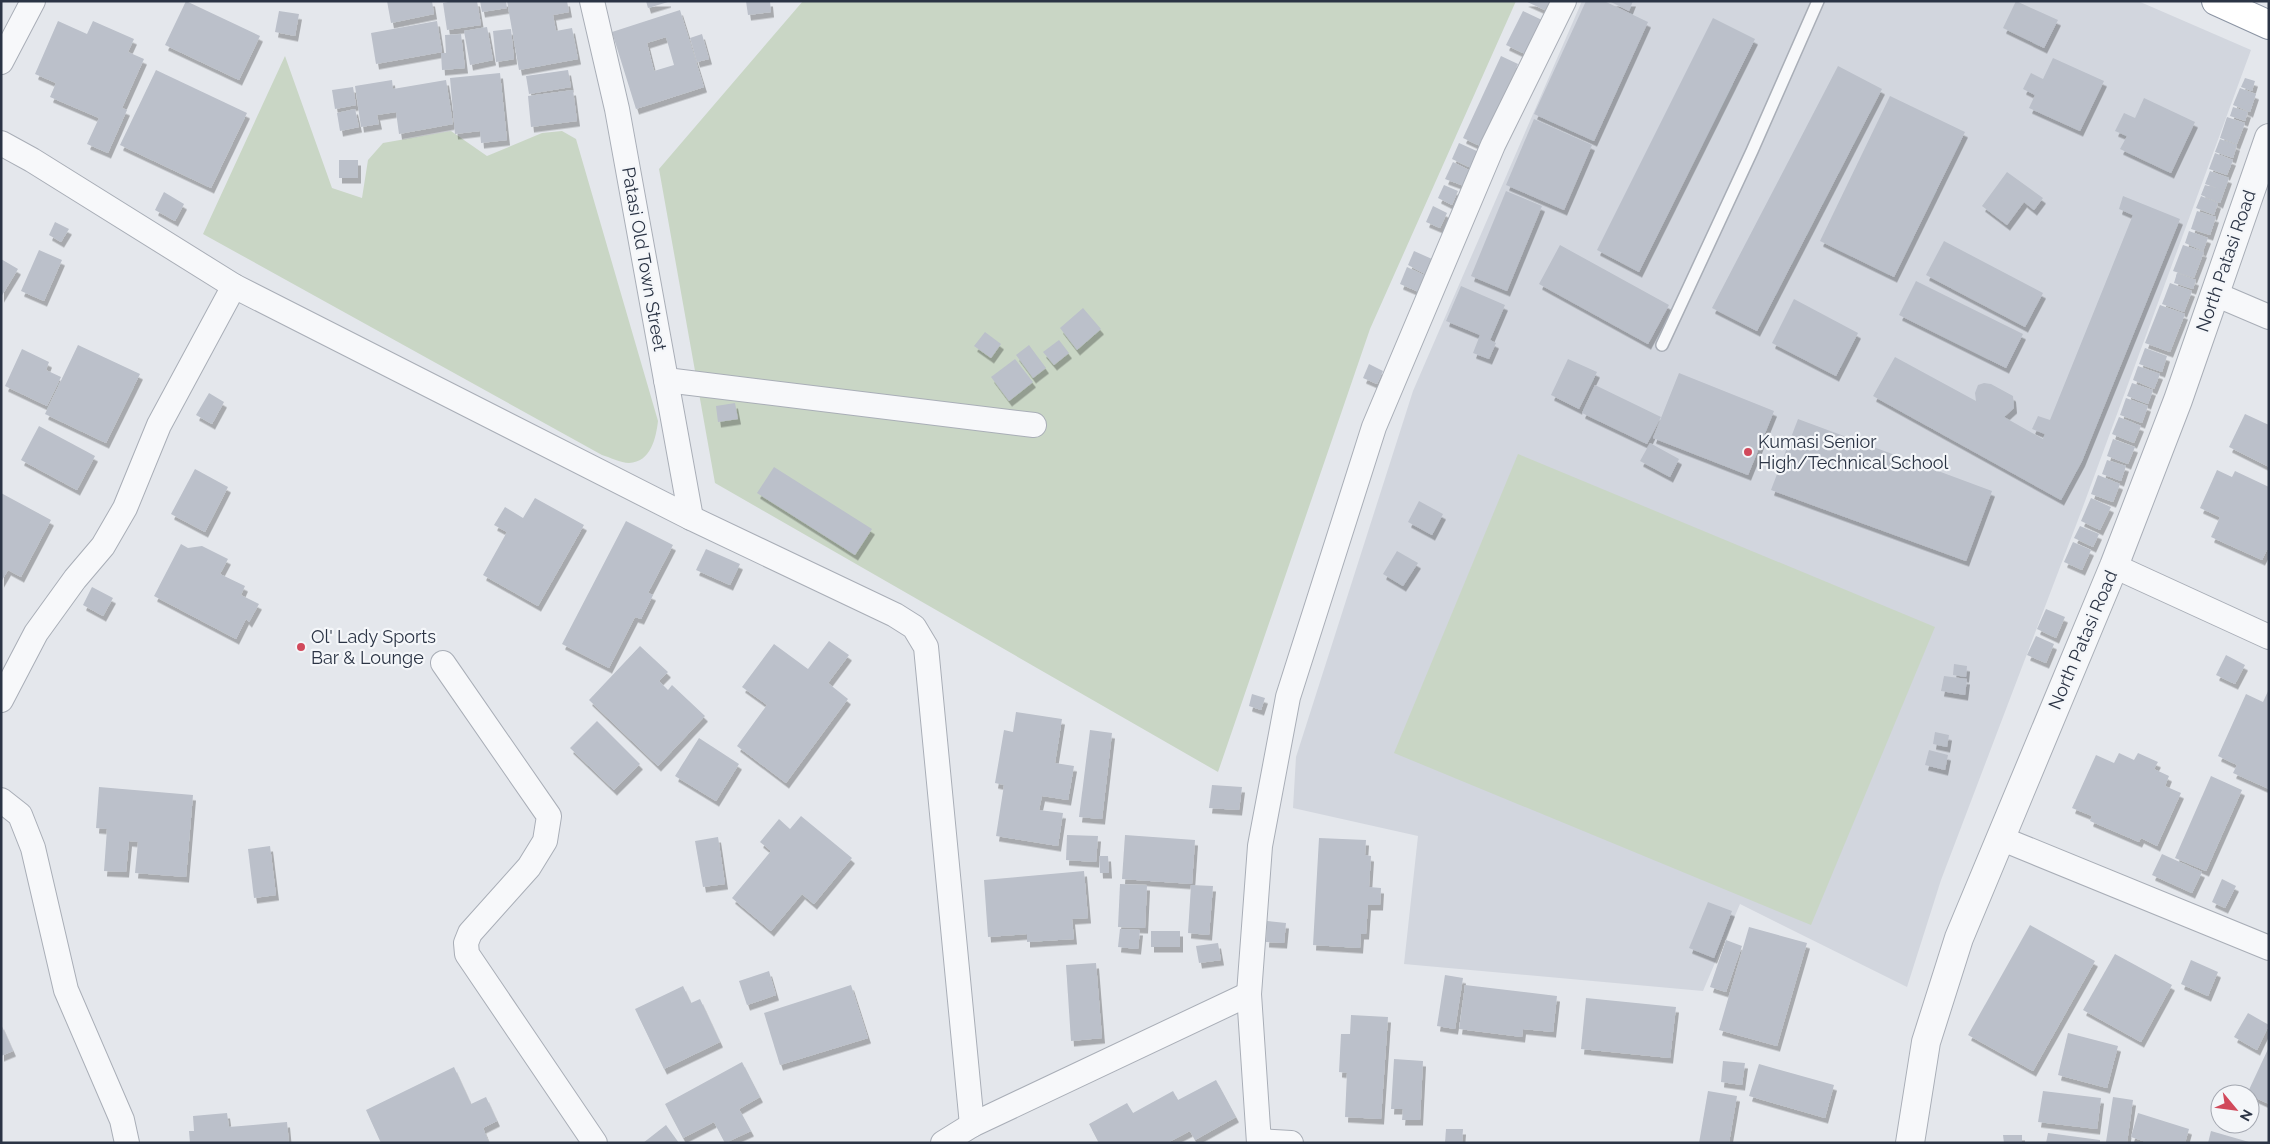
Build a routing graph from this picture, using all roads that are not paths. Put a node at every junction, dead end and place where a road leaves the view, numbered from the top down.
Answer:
1 (33, 1) edge
2 (592, 1) edge
3 (1564, 1) edge
4 (1818, 1) edge
5 (2216, 1) edge
6 (2269, 25) edge
7 (1, 62) edge
8 (2269, 138) edge
9 (1, 143) edge
10 (234, 286) junction
11 (2214, 294) junction
12 (2269, 317) edge
13 (1662, 345) dead end
14 (666, 380) junction
15 (1034, 425) dead end
16 (691, 518) junction
17 (2114, 566) junction
18 (2269, 637) edge
19 (443, 663) dead end
20 (1, 700) edge
21 (1, 800) edge
22 (2000, 838) junction
23 (2269, 948) edge
24 (1248, 994) junction
25 (972, 1125) junction
26 (1259, 1142) edge
27 (127, 1143) edge
28 (596, 1143) edge
29 (943, 1143) edge
30 (1291, 1143) edge
31 (1910, 1143) edge

1 - 7 street
2 - 14 street, Patasi Old Town Street
3 - 24 street
4 - 13 lane
5 - 6 highway
8 - 11 street, North Patasi Road
9 - 10 street
10 - 16 street
10 - 20 street
11 - 12 street
11 - 17 street, North Patasi Road
14 - 15 street
14 - 16 street, Patasi Old Town Street
16 - 25 street
17 - 18 street
17 - 22 street, North Patasi Road
19 - 28 street
21 - 27 street
22 - 23 street
22 - 31 street, North Patasi Road
24 - 25 street
24 - 26 street
25 - 29 street
26 - 30 street

